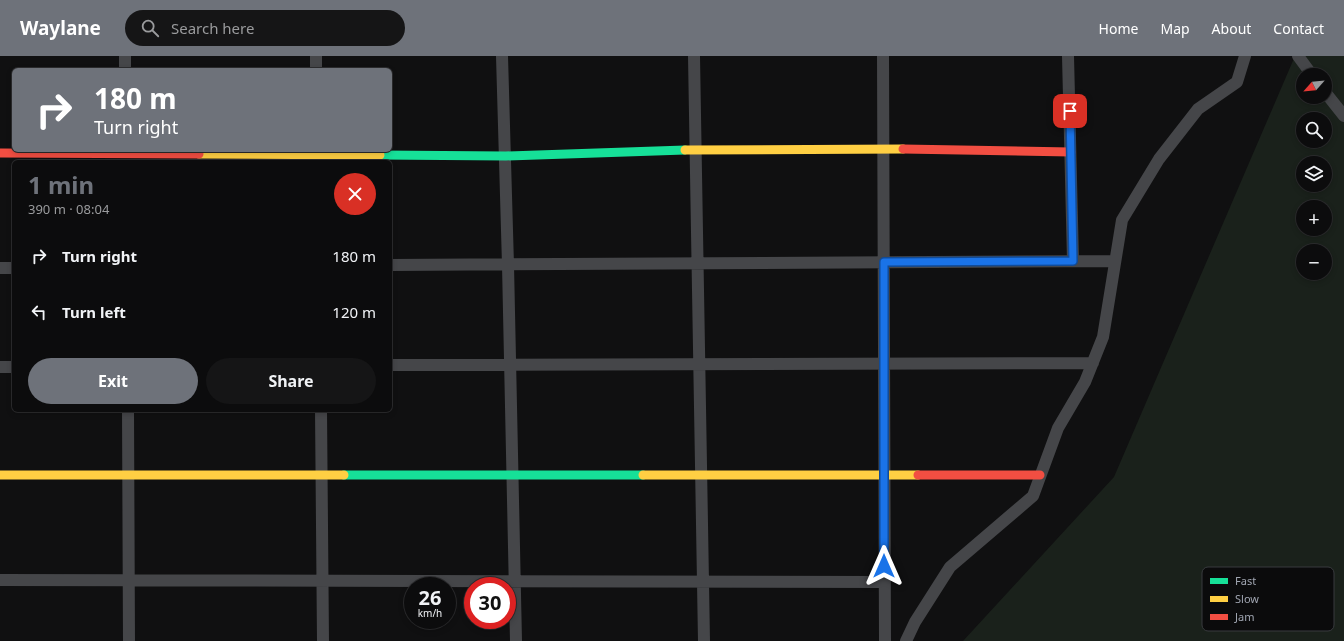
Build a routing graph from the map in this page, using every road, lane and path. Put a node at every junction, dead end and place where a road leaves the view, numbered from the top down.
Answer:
1 (125, 56) edge
2 (316, 56) edge
3 (502, 56) edge
4 (694, 56) edge
5 (883, 56) edge
6 (1068, 56) edge
7 (1245, 56) edge
8 (1298, 56) edge
9 (125, 68) edge
10 (316, 68) edge
11 (1307, 68) edge
12 (1332, 101) edge
13 (1344, 116) edge
14 (883, 149) junction
15 (696, 150) junction
16 (1071, 152) junction
17 (0, 153) edge
18 (126, 155) edge
19 (318, 156) edge
20 (506, 156) junction
21 (1073, 261) junction
22 (1115, 261) junction
23 (884, 262) junction
24 (698, 263) junction
25 (508, 264) junction
26 (392, 265) edge
27 (0, 268) edge
28 (12, 268) edge
29 (1093, 363) junction
30 (699, 364) junction
31 (884, 364) junction
32 (510, 365) junction
33 (392, 366) edge
34 (0, 367) edge
35 (12, 367) edge
36 (128, 412) edge
37 (321, 412) edge
38 (0, 475) edge
39 (128, 475) junction
40 (321, 475) junction
41 (513, 475) junction
42 (701, 475) junction
43 (884, 475) junction
44 (1040, 475) junction
45 (515, 577) edge
46 (0, 580) edge
47 (129, 580) junction
48 (322, 581) junction
49 (464, 581) edge
50 (516, 581) edge
51 (703, 581) junction
52 (884, 582) junction
53 (516, 629) edge
54 (130, 641) edge
55 (323, 641) edge
56 (516, 641) edge
57 (704, 641) edge
58 (884, 641) edge
59 (906, 641) edge

1 - 9 street
2 - 10 street
3 - 20 street
4 - 15 street
5 - 14 street
6 - 16 street
7 - 22 street
8 - 11 street
12 - 13 street
14 - 15 street
14 - 16 street
14 - 23 street
15 - 20 street
15 - 24 street
16 - 21 street
17 - 18 street
18 - 19 street
19 - 20 street
20 - 25 street
21 - 22 street
21 - 23 street
22 - 29 street
23 - 24 street
23 - 31 street
24 - 25 street
24 - 30 street
25 - 26 street
25 - 32 street
27 - 28 street
29 - 31 street
29 - 44 street
30 - 31 street
30 - 32 street
30 - 42 street
31 - 43 street
32 - 33 street
32 - 41 street
34 - 35 street
36 - 39 street
37 - 40 street
38 - 39 street
39 - 40 street
39 - 47 street
40 - 41 street
40 - 48 street
41 - 42 street
41 - 45 street
42 - 43 street
42 - 51 street
43 - 44 street
43 - 52 street
44 - 59 street
46 - 47 street
47 - 48 street
47 - 54 street
48 - 49 street
48 - 55 street
50 - 51 street
51 - 52 street
51 - 57 street
52 - 58 street
53 - 56 street

